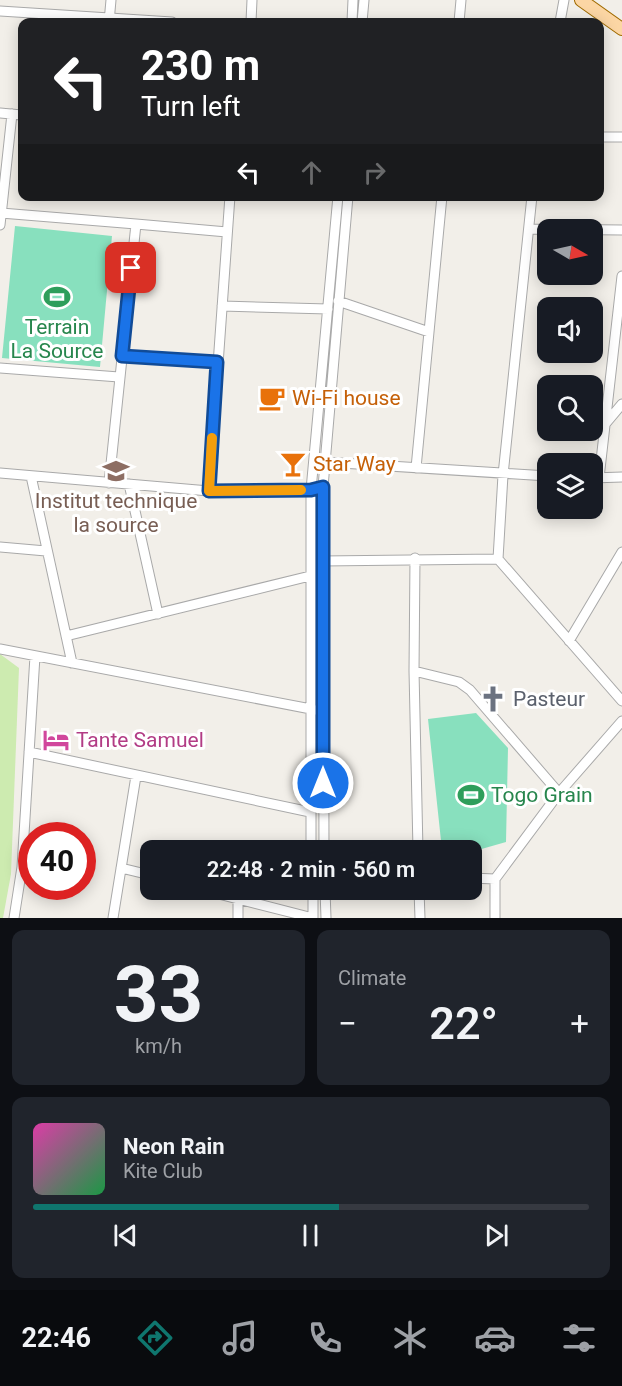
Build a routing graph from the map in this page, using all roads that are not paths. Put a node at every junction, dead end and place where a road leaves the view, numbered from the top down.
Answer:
1 (111, 0) edge
2 (252, 0) edge
3 (354, 0) edge
4 (363, 0) edge
5 (461, 0) edge
6 (564, 0) edge
7 (580, 0) edge
8 (0, 11) edge
9 (76, 18) edge
10 (109, 18) edge
11 (251, 18) edge
12 (352, 18) edge
13 (362, 18) edge
14 (459, 18) edge
15 (561, 18) edge
16 (622, 29) edge
17 (0, 113) edge
18 (12, 114) junction
19 (18, 115) edge
20 (604, 137) edge
21 (622, 137) edge
22 (230, 201) edge
23 (338, 201) edge
24 (348, 201) edge
25 (442, 201) edge
26 (532, 201) edge
27 (1, 213) edge
28 (136, 224) junction
29 (0, 225) edge
30 (529, 229) junction
31 (622, 230) edge
32 (228, 232) junction
33 (622, 276) edge
34 (339, 301) junction
35 (222, 306) junction
36 (328, 309) junction
37 (429, 332) junction
38 (122, 356) junction
39 (217, 362) junction
40 (0, 368) edge
41 (119, 377) junction
42 (622, 404) edge
43 (605, 424) junction
44 (600, 453) edge
45 (325, 462) junction
46 (416, 468) junction
47 (0, 473) edge
48 (503, 475) junction
49 (31, 476) junction
50 (537, 477) edge
51 (622, 477) edge
52 (603, 478) edge
53 (110, 483) junction
54 (129, 484) junction
55 (323, 487) junction
56 (311, 490) junction
57 (209, 491) junction
58 (0, 547) edge
59 (46, 551) junction
60 (622, 552) edge
61 (415, 558) junction
62 (498, 558) junction
63 (322, 561) junction
64 (310, 576) junction
65 (158, 614) junction
66 (66, 636) junction
67 (569, 641) junction
68 (0, 649) edge
69 (35, 656) junction
70 (72, 663) junction
71 (414, 671) junction
72 (622, 701) edge
73 (312, 710) junction
74 (323, 711) junction
75 (622, 721) edge
76 (29, 752) junction
77 (136, 776) junction
78 (559, 793) junction
79 (310, 812) junction
80 (311, 840) edge
81 (324, 840) edge
82 (418, 840) edge
83 (121, 868) junction
84 (140, 873) edge
85 (482, 878) edge
86 (495, 879) junction
87 (238, 900) edge
88 (242, 900) edge
89 (313, 900) edge
90 (326, 900) edge
91 (419, 900) edge
92 (14, 918) edge
93 (113, 918) edge
94 (238, 918) edge
95 (313, 918) edge
96 (326, 918) edge
97 (420, 918) edge
98 (495, 918) edge

1 - 10 street
2 - 11 street
3 - 12 street
4 - 13 street
5 - 14 street
6 - 15 street
7 - 16 main road
8 - 9 street
17 - 18 street
18 - 19 street
18 - 27 street
20 - 21 street
22 - 32 street
23 - 36 street
24 - 34 street
25 - 37 street
26 - 30 street
27 - 28 street
27 - 29 street
28 - 32 street
28 - 38 street
30 - 31 street
30 - 48 street
32 - 35 street
33 - 43 street
34 - 37 street
34 - 45 street
35 - 36 street
35 - 39 street
36 - 56 street
37 - 46 street
38 - 39 street
38 - 41 street
39 - 57 street
40 - 41 street
41 - 53 street
42 - 43 street
43 - 44 street
45 - 46 street
45 - 55 street
46 - 48 street
47 - 49 street
48 - 50 street
48 - 62 street
49 - 53 street
49 - 59 street
51 - 52 street
53 - 54 street
54 - 57 street
54 - 65 street
55 - 56 street
55 - 63 street
56 - 57 street
56 - 64 street
58 - 59 street
59 - 66 street
60 - 67 street
61 - 62 street
61 - 63 street
61 - 71 street
62 - 67 street
63 - 74 street
64 - 65 street
64 - 73 street
65 - 66 street
66 - 70 street
67 - 72 street
68 - 69 street
69 - 70 street
69 - 76 street
70 - 73 street
71 - 78 street
71 - 82 street
73 - 74 street
73 - 79 street
74 - 81 street
75 - 78 street
76 - 77 street
76 - 92 street
77 - 79 street
77 - 83 street
78 - 86 street
79 - 80 street
83 - 84 street
83 - 93 street
85 - 86 street
86 - 98 street
87 - 94 street
88 - 95 street
89 - 95 street
90 - 96 street
91 - 97 street

